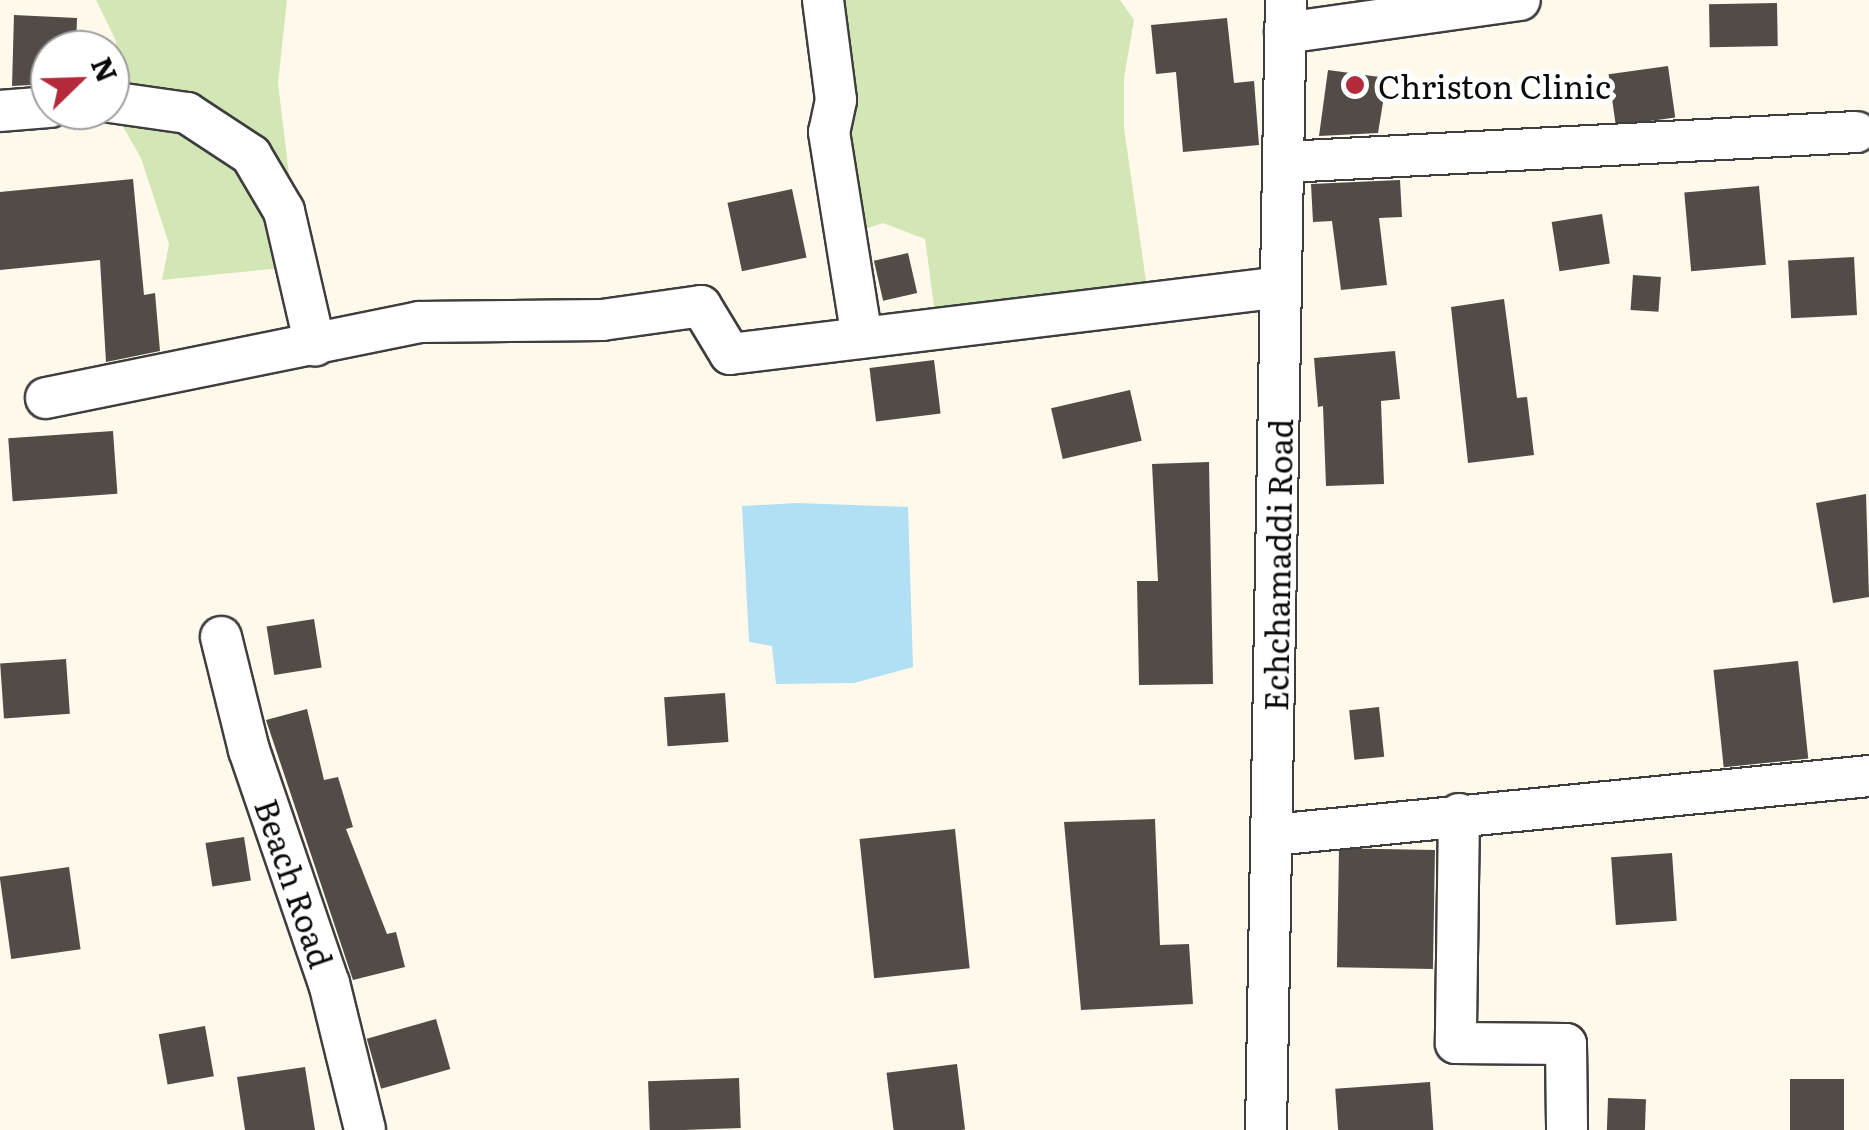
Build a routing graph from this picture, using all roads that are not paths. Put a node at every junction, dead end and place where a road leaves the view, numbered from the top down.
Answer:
1 (823, 0) edge
2 (1520, 0) edge
3 (1286, 17) edge
4 (130, 105) edge
5 (30, 109) edge
6 (0, 111) edge
7 (1856, 132) dead end
8 (1286, 162) junction
9 (1281, 287) junction
10 (862, 337) junction
11 (315, 345) junction
12 (46, 398) dead end
13 (221, 637) dead end
14 (1869, 776) edge
15 (1459, 814) junction
16 (1273, 834) junction
17 (365, 1130) edge
18 (1266, 1130) edge
19 (1567, 1130) edge

1 - 10 street
2 - 3 street
3 - 8 street, Echchamaddi Road
4 - 11 street
5 - 6 street
7 - 8 street
8 - 9 street, Echchamaddi Road
9 - 10 street
9 - 16 street, Echchamaddi Road
10 - 11 street
11 - 12 street
13 - 17 street, Beach Road
14 - 15 street
15 - 16 street
15 - 19 street
16 - 18 street, Echchamaddi Road

